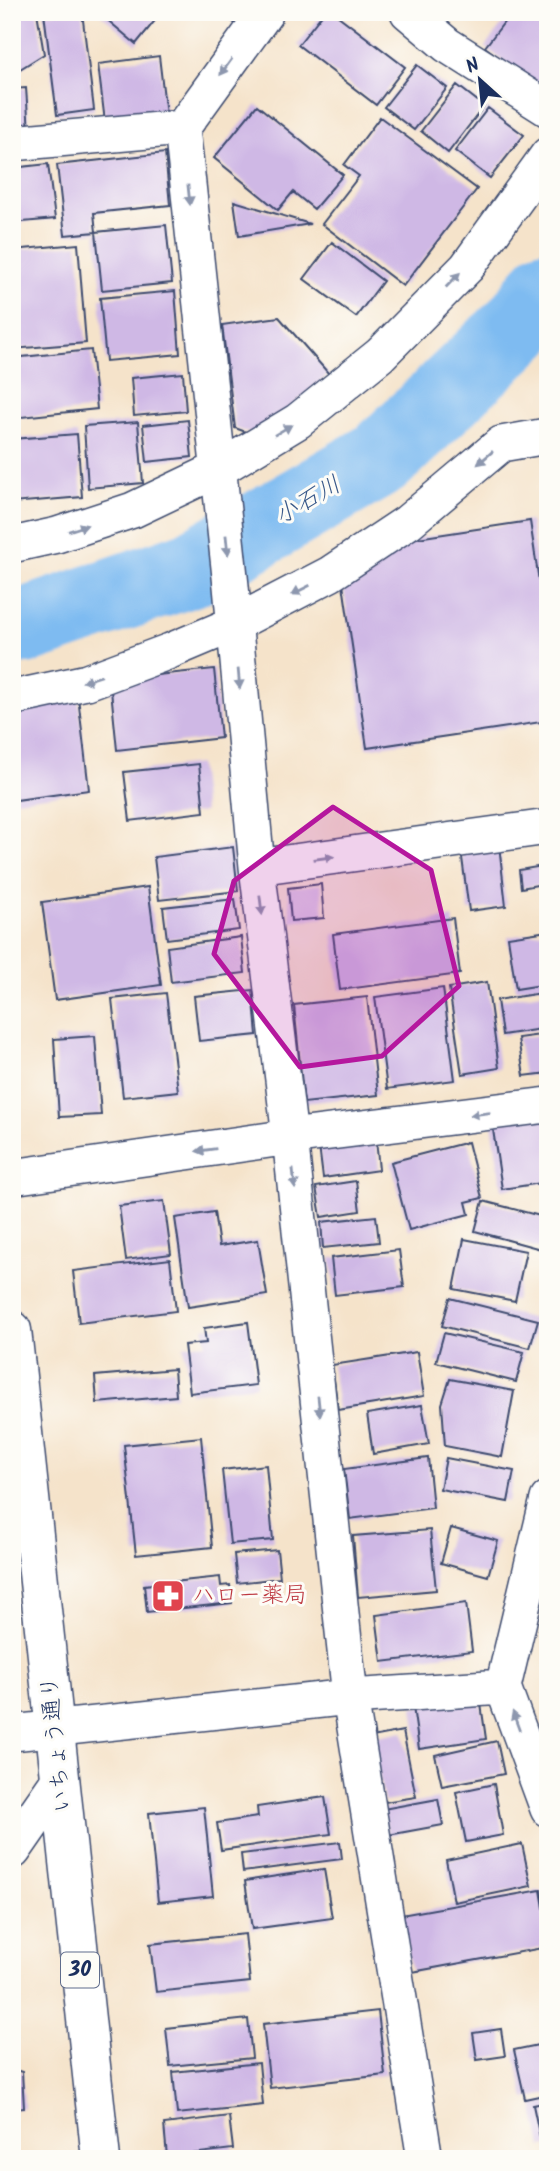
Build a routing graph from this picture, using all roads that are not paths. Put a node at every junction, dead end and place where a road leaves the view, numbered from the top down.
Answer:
1 (266, 12) edge
2 (408, 12) edge
3 (548, 109) edge
4 (182, 128) junction
5 (12, 143) edge
6 (548, 155) edge
7 (548, 438) edge
8 (219, 468) junction
9 (12, 545) edge
10 (234, 624) junction
11 (12, 698) edge
12 (548, 827) edge
13 (257, 867) junction
14 (548, 1105) edge
15 (290, 1137) junction
16 (12, 1177) edge
17 (12, 1330) edge
18 (548, 1499) edge
19 (503, 1687) junction
20 (350, 1697) junction
21 (55, 1729) junction
22 (12, 1733) edge
23 (60, 1782) junction
24 (548, 1808) edge
25 (12, 1850) edge
26 (101, 2159) edge
27 (425, 2159) edge

1 -> 4 street
2 - 3 street
4 - 5 street
4 -> 8 street
8 -> 6 street
7 -> 10 street
9 -> 8 street
8 -> 10 street
10 -> 11 street
10 -> 13 street
13 -> 12 street
13 -> 15 street
14 -> 15 street
15 -> 16 street
15 -> 20 street
17 - 21 main road, いちょう通り / 30
18 - 19 street
19 - 20 street
24 -> 19 street
20 - 21 street
20 - 27 street
21 - 22 street
21 - 23 main road, いちょう通り / 30
23 - 25 main road
23 - 26 main road, いちょう通り / 30

